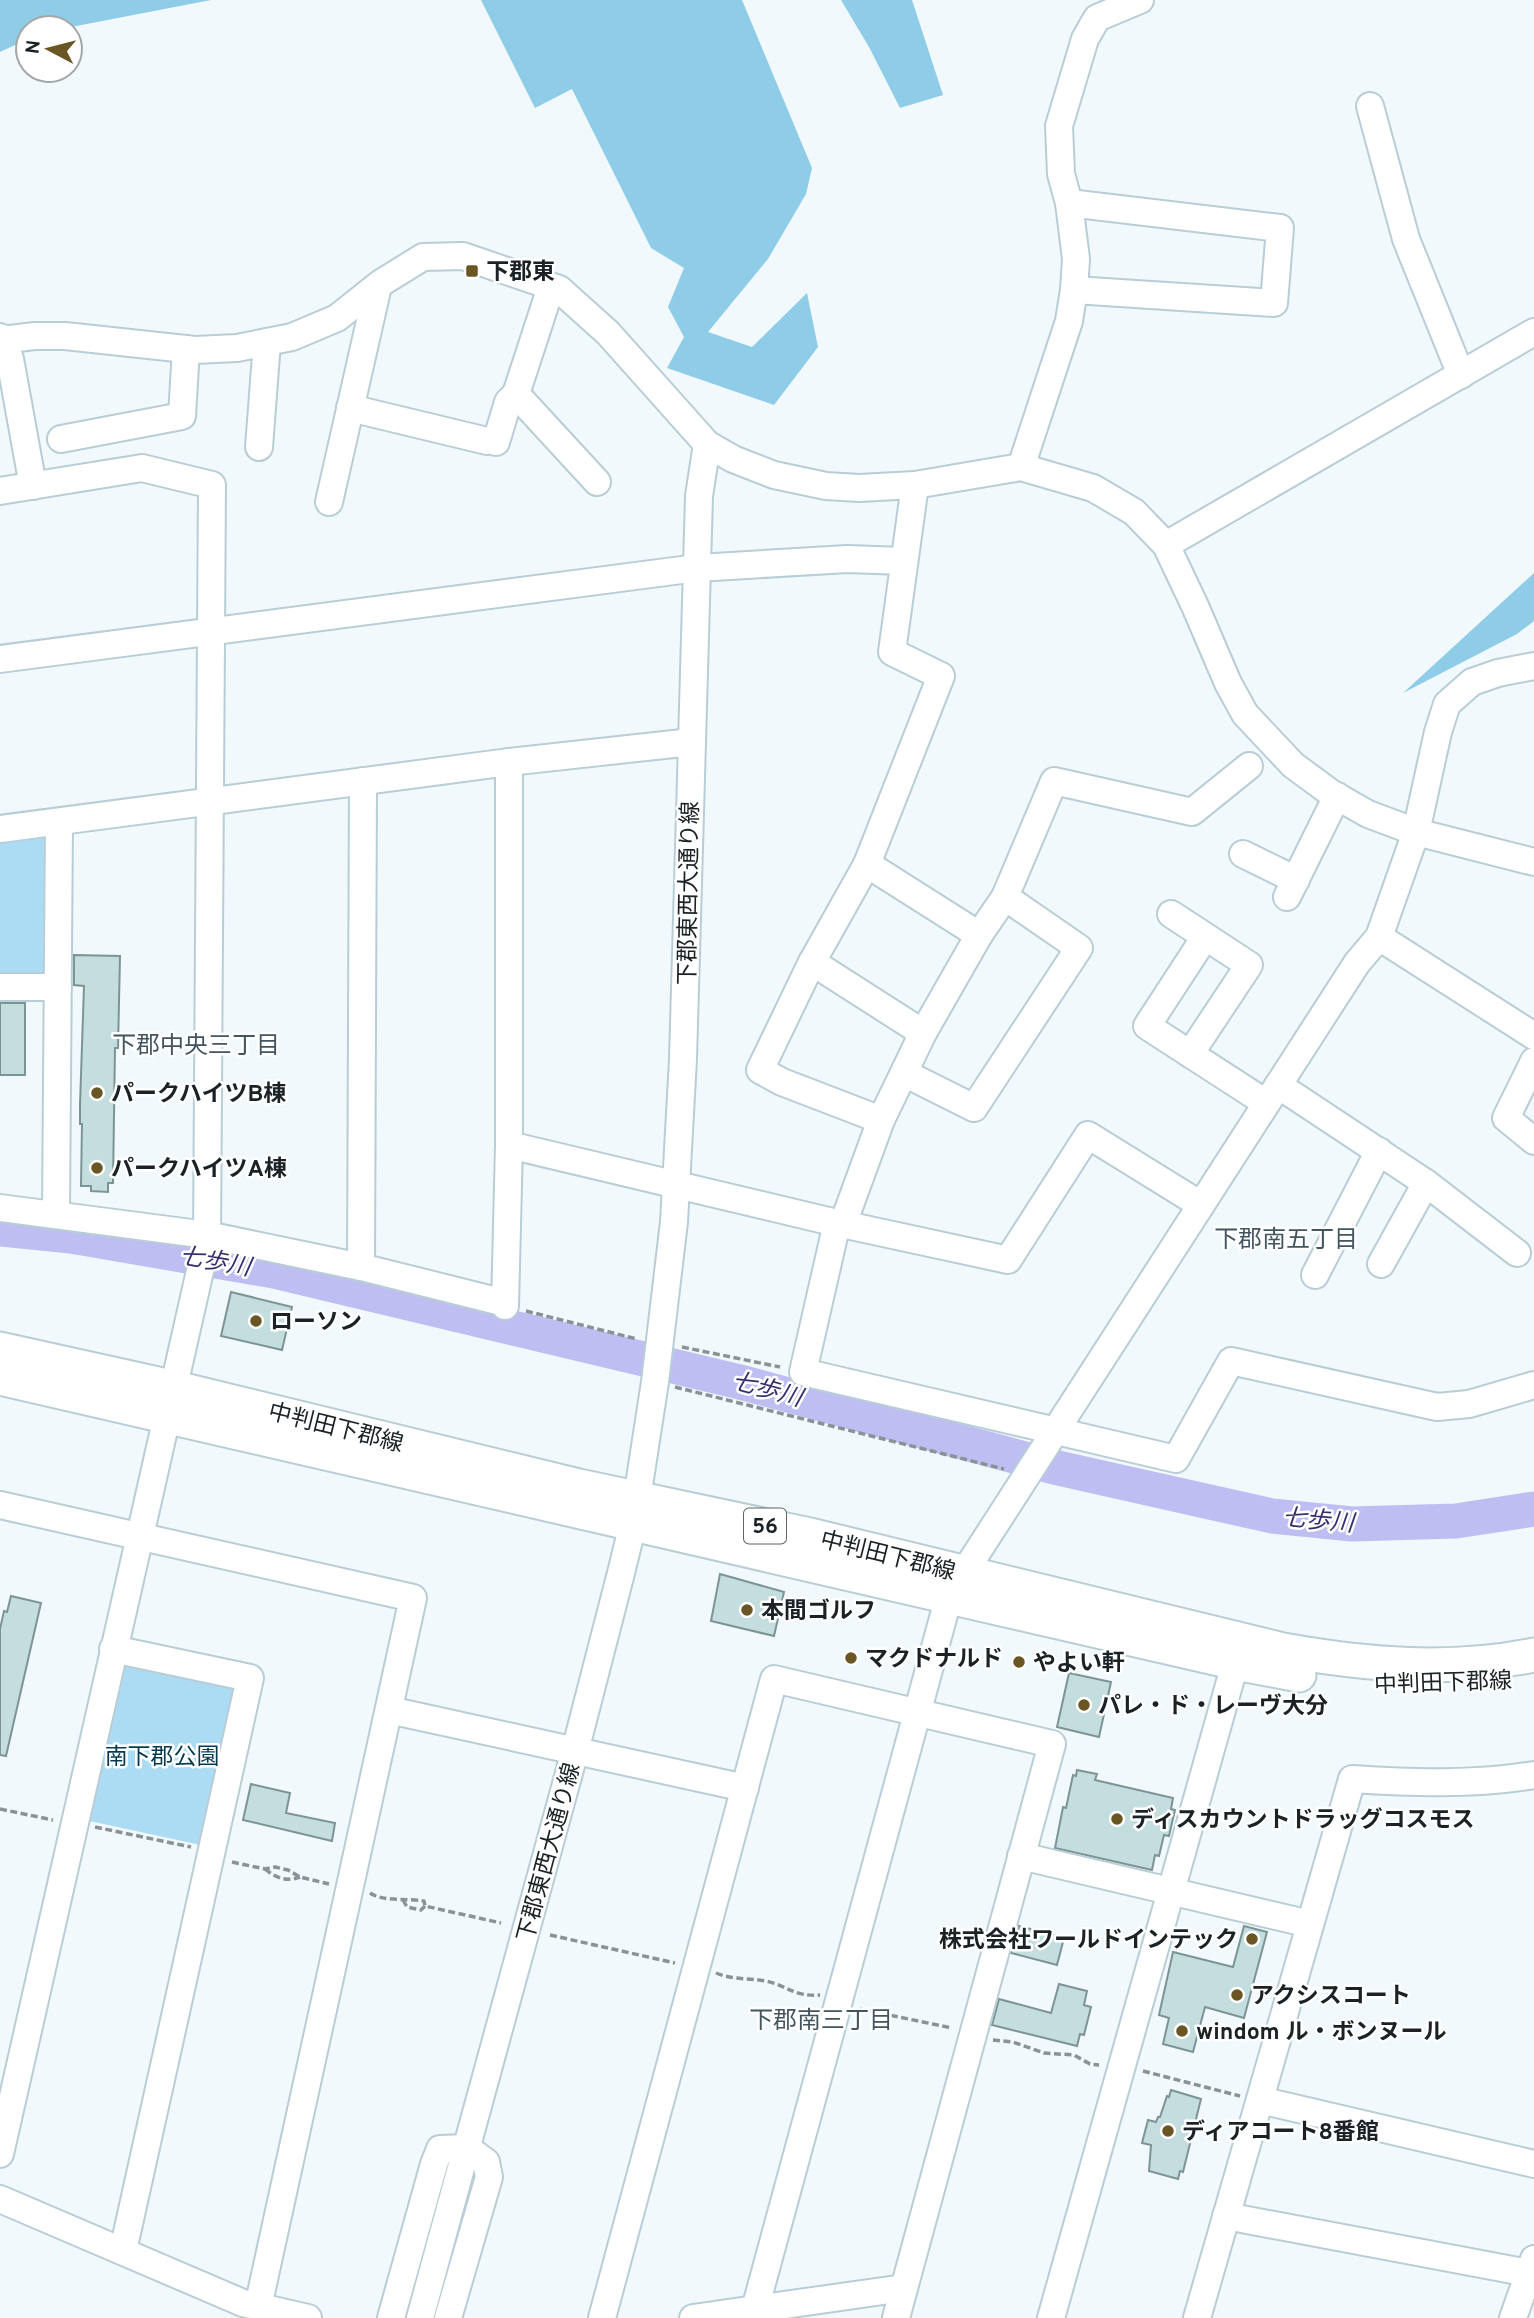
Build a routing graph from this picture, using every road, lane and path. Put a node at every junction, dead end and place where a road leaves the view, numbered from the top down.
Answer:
1 (1140, 0) edge
2 (1370, 106) dead end
3 (1069, 203) junction
4 (378, 286) junction
5 (551, 287) junction
6 (1074, 290) junction
7 (1534, 332) edge
8 (0, 339) edge
9 (267, 342) junction
10 (186, 349) junction
11 (1461, 375) junction
12 (516, 394) junction
13 (350, 408) junction
14 (61, 439) dead end
15 (707, 444) junction
16 (259, 447) dead end
17 (1021, 467) junction
18 (597, 482) dead end
19 (33, 485) junction
20 (915, 485) junction
21 (0, 491) edge
22 (329, 502) dead end
23 (1166, 545) junction
24 (904, 561) junction
25 (697, 568) junction
26 (211, 630) junction
27 (0, 659) edge
28 (1534, 666) edge
29 (691, 742) junction
30 (509, 762) junction
31 (1249, 766) dead end
32 (363, 781) junction
33 (1337, 796) junction
34 (210, 802) junction
35 (59, 822) junction
36 (0, 829) edge
37 (1416, 832) junction
38 (1243, 854) dead end
39 (1534, 862) edge
40 (867, 864) junction
41 (1005, 897) junction
42 (1171, 914) dead end
43 (979, 935) junction
44 (1205, 937) junction
45 (1379, 937) junction
46 (812, 962) junction
47 (0, 987) edge
48 (58, 988) junction
49 (923, 1033) junction
50 (1534, 1036) edge
51 (1190, 1054) junction
52 (1534, 1061) edge
53 (904, 1073) junction
54 (1272, 1094) junction
55 (881, 1119) junction
56 (1534, 1141) edge
57 (509, 1145) junction
58 (1379, 1151) junction
59 (1426, 1183) junction
60 (676, 1184) junction
61 (1200, 1205) junction
62 (0, 1208) edge
63 (56, 1214) junction
64 (840, 1224) junction
65 (207, 1238) junction
66 (1517, 1253) dead end
67 (1381, 1264) dead end
68 (361, 1267) junction
69 (1315, 1275) dead end
70 (505, 1305) junction
71 (661, 1343) junction
72 (0, 1349) edge
73 (803, 1372) junction
74 (0, 1378) edge
75 (664, 1384) junction
76 (1533, 1388) edge
77 (169, 1402) junction
78 (1052, 1436) junction
79 (1029, 1473) junction
80 (1, 1511) edge
81 (635, 1511) junction
82 (138, 1536) junction
83 (956, 1585) junction
84 (113, 1649) junction
85 (1239, 1651) junction
86 (1534, 1655) edge
87 (1534, 1676) edge
88 (389, 1710) junction
89 (917, 1713) junction
90 (575, 1751) junction
91 (1534, 1774) edge
92 (745, 1788) junction
93 (0, 1809) edge
94 (54, 1821) dead end
95 (83, 1825) dead end
96 (192, 1847) dead end
97 (1021, 1856) junction
98 (231, 1862) dead end
99 (265, 1869) junction
100 (300, 1877) junction
101 (336, 1885) dead end
102 (363, 1891) dead end
103 (1171, 1891) junction
104 (403, 1900) junction
105 (425, 1906) junction
106 (501, 1923) dead end
107 (1310, 1924) junction
108 (550, 1935) dead end
109 (687, 1966) dead end
110 (716, 1973) dead end
111 (824, 1994) dead end
112 (854, 2007) dead end
113 (955, 2029) dead end
114 (987, 2039) dead end
115 (1104, 2066) dead end
116 (1139, 2070) dead end
117 (1260, 2100) junction
118 (467, 2148) junction
119 (0, 2154) edge
120 (1534, 2164) edge
121 (0, 2199) edge
122 (1226, 2216) junction
123 (124, 2251) junction
124 (1531, 2266) edge
125 (904, 2288) junction
126 (258, 2308) junction
127 (755, 2309) junction
128 (308, 2318) edge
129 (391, 2318) edge
130 (420, 2318) edge
131 (449, 2318) edge
132 (602, 2318) edge
133 (693, 2318) edge
134 (896, 2318) edge
135 (1051, 2318) edge
136 (1197, 2318) edge
137 (1513, 2318) edge

1 - 3 street
2 - 11 street
3 - 6 street
3 - 6 street
4 - 5 street
4 - 9 street
4 - 13 street
5 - 12 street
5 - 15 street
6 - 17 street
7 - 11 street
8 - 10 street
8 - 19 street
9 - 10 street
9 - 16 street
10 - 14 street
11 - 23 street
12 - 13 street
12 - 18 street
13 - 22 street
15 - 20 street
15 - 25 street, 下郡東西大通り線
17 - 20 street
17 - 23 street
19 - 21 street
19 - 26 street
20 - 24 street
23 - 33 street
24 - 25 street
24 - 40 street
25 - 26 street
25 - 29 street, 下郡東西大通り線
26 - 27 street
26 - 34 street
28 - 37 street
29 - 30 street
29 - 60 street, 下郡東西大通り線
30 - 32 street
30 - 57 street
31 - 41 street
32 - 34 street
32 - 68 street
33 - 37 street
33 - 38 street
34 - 35 street
34 - 65 street
35 - 36 street
35 - 48 street
37 - 39 street
37 - 45 street
40 - 43 street
40 - 46 street
41 - 43 street
41 - 53 street
42 - 44 street
43 - 49 street
44 - 51 street
44 - 51 street
45 - 50 street
45 - 54 street
46 - 49 street
46 - 55 street
47 - 48 street
48 - 63 street
49 - 53 street
51 - 54 street
52 - 56 street
53 - 55 street
54 - 58 street
54 - 61 street
55 - 64 street
57 - 60 street
57 - 70 street
58 - 59 street
58 - 69 street
59 - 66 street
59 - 67 street
60 - 64 street
60 - 71 street, 下郡東西大通り線
61 - 64 street
61 - 78 street
62 - 63 street
63 - 65 street
64 - 73 street
65 - 68 street
65 - 77 street
68 - 70 street
70 - 71 path
71 - 73 path
71 - 75 street, 下郡東西大通り線
72 - 77 main road, 中判田下郡線 / 56
73 - 78 street
74 - 77 main road, 中判田下郡線 / 56
75 - 79 path
75 - 81 street, 下郡東西大通り線
76 - 78 street
77 - 81 main road, 中判田下郡線 / 56
77 - 82 street
78 - 79 street
79 - 83 street
80 - 82 street
81 - 83 main road, 中判田下郡線 / 56
81 - 90 street, 下郡東西大通り線
82 - 84 street
82 - 88 street
83 - 85 main road, 中判田下郡線 / 56
83 - 89 street
84 - 119 street
84 - 123 street
85 - 86 main road, 中判田下郡線 / 56
85 - 87 main road, 中判田下郡線 / 56
85 - 103 street
88 - 90 street
88 - 126 street
89 - 92 street
89 - 97 street
89 - 127 street
90 - 92 street
90 - 118 street, 下郡東西大通り線
91 - 107 street
92 - 132 street
93 - 94 path
95 - 96 path
97 - 103 street
97 - 125 street
98 - 99 path
99 - 100 path
99 - 100 path
100 - 101 path
102 - 104 path
103 - 107 street
103 - 135 street
104 - 105 path
104 - 105 path
105 - 106 path
107 - 117 street
108 - 109 path
110 - 111 path
112 - 113 path
114 - 115 path
116 - 117 path
117 - 120 street
117 - 122 street
118 - 129 street
118 - 130 street, 下郡東西大通り線
118 - 131 street
121 - 123 street
122 - 124 street
122 - 136 street
123 - 126 street
124 - 137 street
125 - 127 street
125 - 134 street
126 - 128 street
127 - 133 street

